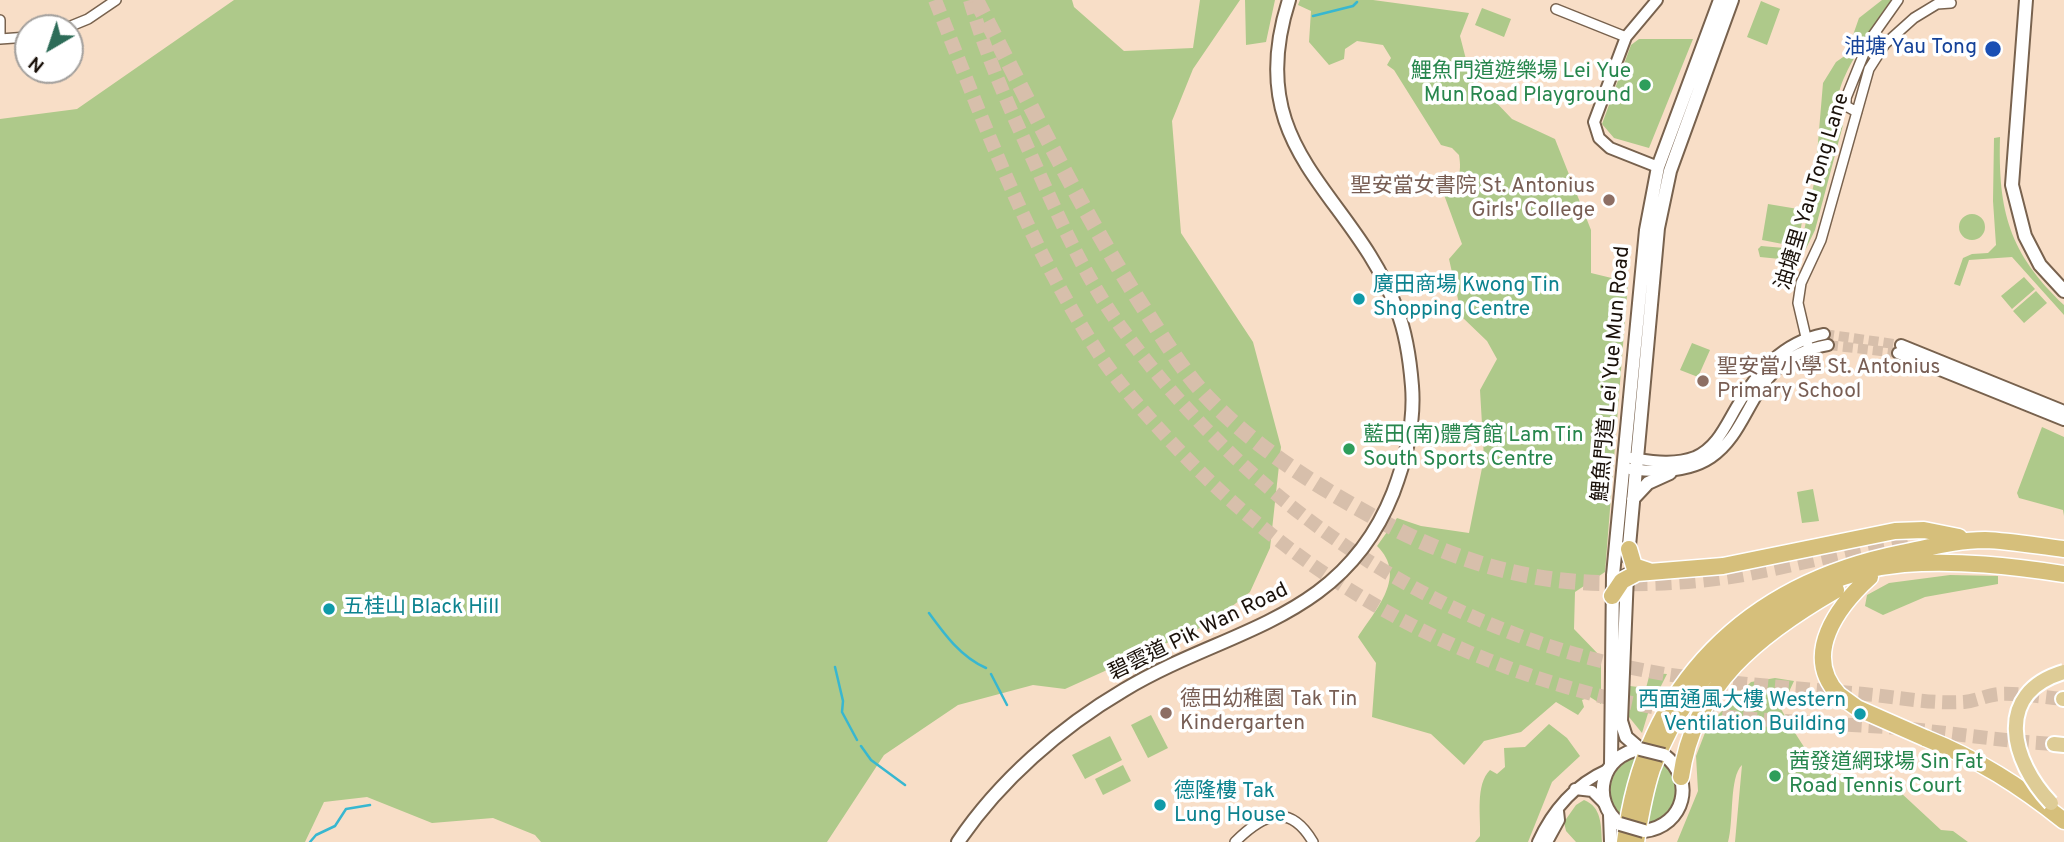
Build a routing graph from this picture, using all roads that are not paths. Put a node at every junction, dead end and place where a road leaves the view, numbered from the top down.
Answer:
1 (116, 0) edge
2 (1289, 0) edge
3 (1657, 0) edge
4 (1720, 0) edge
5 (1732, 0) edge
6 (1898, 0) edge
7 (2026, 0) edge
8 (1951, 3) dead end
9 (1556, 9) dead end
10 (0, 20) edge
11 (84, 21) edge
12 (1626, 37) junction
13 (0, 39) edge
14 (1857, 112) junction
15 (1664, 169) junction
16 (2064, 291) edge
17 (1824, 334) tunnel mouth
18 (1807, 344) junction
19 (1828, 345) tunnel mouth
20 (2064, 411) edge
21 (2064, 420) edge
22 (1630, 464) junction
23 (1670, 473) junction
24 (1633, 499) junction
25 (1951, 536) junction
26 (1911, 539) tunnel mouth
27 (1983, 540) junction
28 (1629, 549) junction
29 (2064, 549) edge
30 (1954, 563) junction
31 (1652, 571) junction
32 (2064, 574) edge
33 (1871, 577) junction
34 (1627, 578) junction
35 (1612, 596) junction
36 (2064, 672) edge
37 (1640, 749) junction
38 (1609, 767) junction
39 (1681, 777) junction
40 (1576, 789) junction
41 (2049, 805) junction
42 (1611, 814) junction
43 (2064, 821) edge
44 (1664, 825) junction
45 (1640, 836) edge
46 (1547, 839) edge
47 (958, 842) edge
48 (1235, 842) edge
49 (1313, 842) edge
50 (1611, 842) edge
51 (1625, 842) edge
52 (1653, 842) edge

1 - 11 street
2 - 47 main road, 碧雲道 Pik Wan Road
3 - 12 street
4 - 15 main road, 鯉魚門道 Lei Yue Mun Road
5 - 15 main road, 鯉魚門道 Lei Yue Mun Road
6 - 14 street
7 - 16 main road
8 - 14 street, 油塘里 Yau Tong Lane
9 - 12 street
10 - 13 street
12 - 15 street
14 - 18 street, 油塘里 Yau Tong Lane
15 - 22 main road, 鯉魚門道 Lei Yue Mun Road
17 - 18 street
18 - 19 street
18 - 22 street
18 - 23 street
20 - 21 street
22 - 23 street
22 - 24 main road, 鯉魚門道 Lei Yue Mun Road
22 - 35 main road, 鯉魚門道 Lei Yue Mun Road
23 - 24 main road
24 - 28 main road, 鯉魚門道 Lei Yue Mun Road
25 - 26 highway
25 - 27 highway
25 - 31 highway
27 - 29 highway
27 - 51 highway
28 - 31 highway
28 - 34 main road, 鯉魚門道 Lei Yue Mun Road
30 - 32 highway
30 - 33 highway
30 - 45 highway
31 - 34 highway
33 - 39 highway
33 - 41 highway, bridge
34 - 35 highway
34 - 37 main road, 鯉魚門道 Lei Yue Mun Road
35 - 38 main road, 鯉魚門道 Lei Yue Mun Road
36 - 41 highway, bridge
37 - 38 main road
37 - 39 main road, bridge
38 - 40 street
38 - 42 main road, 鯉魚門道 Lei Yue Mun Road
39 - 44 main road
40 - 42 street
40 - 46 street
41 - 43 highway
42 - 45 main road, bridge
42 - 50 main road
44 - 45 main road
44 - 52 main road
48 - 49 street

